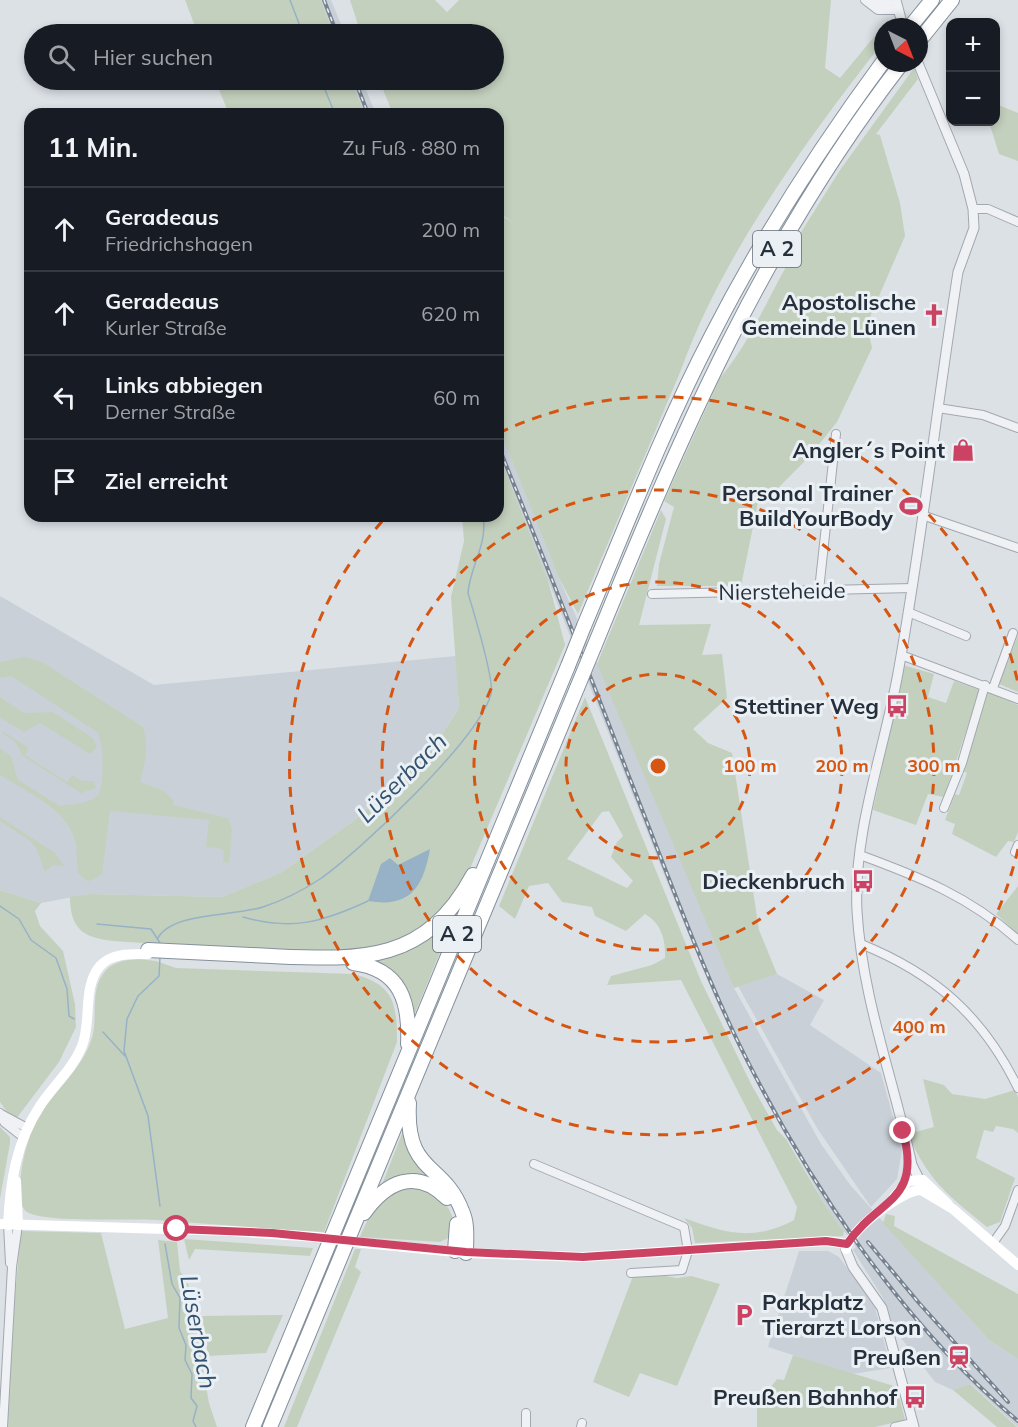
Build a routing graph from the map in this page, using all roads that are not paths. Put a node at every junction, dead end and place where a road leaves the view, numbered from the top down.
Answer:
1 (932, 0) edge
2 (952, 0) edge
3 (867, 1) edge
4 (896, 4) edge
5 (902, 18) edge
6 (911, 18) edge
7 (928, 30) edge
8 (876, 72) edge
9 (896, 72) edge
10 (922, 72) edge
11 (973, 209) junction
12 (1018, 222) edge
13 (938, 408) junction
14 (1018, 428) edge
15 (836, 434) dead end
16 (922, 515) junction
17 (1018, 548) edge
18 (912, 588) junction
19 (819, 590) junction
20 (652, 594) dead end
21 (908, 612) junction
22 (1013, 633) dead end
23 (966, 636) dead end
24 (901, 655) junction
25 (989, 687) junction
26 (1018, 699) edge
27 (944, 808) dead end
28 (507, 813) junction
29 (860, 855) junction
30 (1018, 940) edge
31 (861, 944) junction
32 (148, 952) joint
33 (174, 953) junction
34 (407, 1056) junction
35 (1018, 1088) edge
36 (409, 1091) junction
37 (0, 1113) edge
38 (25, 1133) junction
39 (909, 1153) junction
40 (534, 1164) dead end
41 (922, 1177) junction
42 (905, 1189) junction
43 (1018, 1190) edge
44 (929, 1194) junction
45 (953, 1209) junction
46 (9, 1225) edge
47 (352, 1229) junction
48 (993, 1244) junction
49 (846, 1247) junction
50 (688, 1251) junction
51 (460, 1252) junction
52 (1018, 1265) edge
53 (631, 1273) dead end
54 (525, 1413) dead end
55 (913, 1425) edge
56 (3, 1427) edge
57 (253, 1427) edge
58 (270, 1427) edge
59 (526, 1427) edge
60 (895, 1427) edge

1 - 6 highway
2 - 7 highway
3 - 4 street
4 - 5 street
8 - 28 highway, A 2, bridge
9 - 36 highway, A 2, bridge
10 - 11 street
11 - 12 street
11 - 13 street
13 - 14 street
13 - 16 street
15 - 19 street
16 - 17 street
16 - 18 street
18 - 19 street, Niersteheide
18 - 21 street
19 - 20 street, Niersteheide
21 - 23 street
21 - 24 street
22 - 25 street
24 - 25 street
24 - 29 street
25 - 26 street
25 - 27 street
28 - 33 highway
28 - 34 highway, A 2
29 - 30 street
29 - 31 street
31 - 35 street
31 - 39 street
32 - 33 highway
32 - 38 main road
33 - 34 highway
34 - 57 highway, A 2
36 - 47 highway, A 2
36 - 51 highway
37 - 38 street
38 - 46 main road
39 - 41 street
39 - 42 street
40 - 50 street
41 - 42 main road
41 - 44 main road
41 - 45 main road
42 - 44 main road
42 - 49 main road
43 - 48 street
44 - 45 main road
45 - 48 main road
46 - 51 main road, bridge
46 - 56 street
47 - 51 highway
47 - 58 highway, A 2
48 - 52 main road
49 - 50 main road
49 - 55 street
50 - 51 main road
50 - 53 street
54 - 59 street
55 - 60 street

